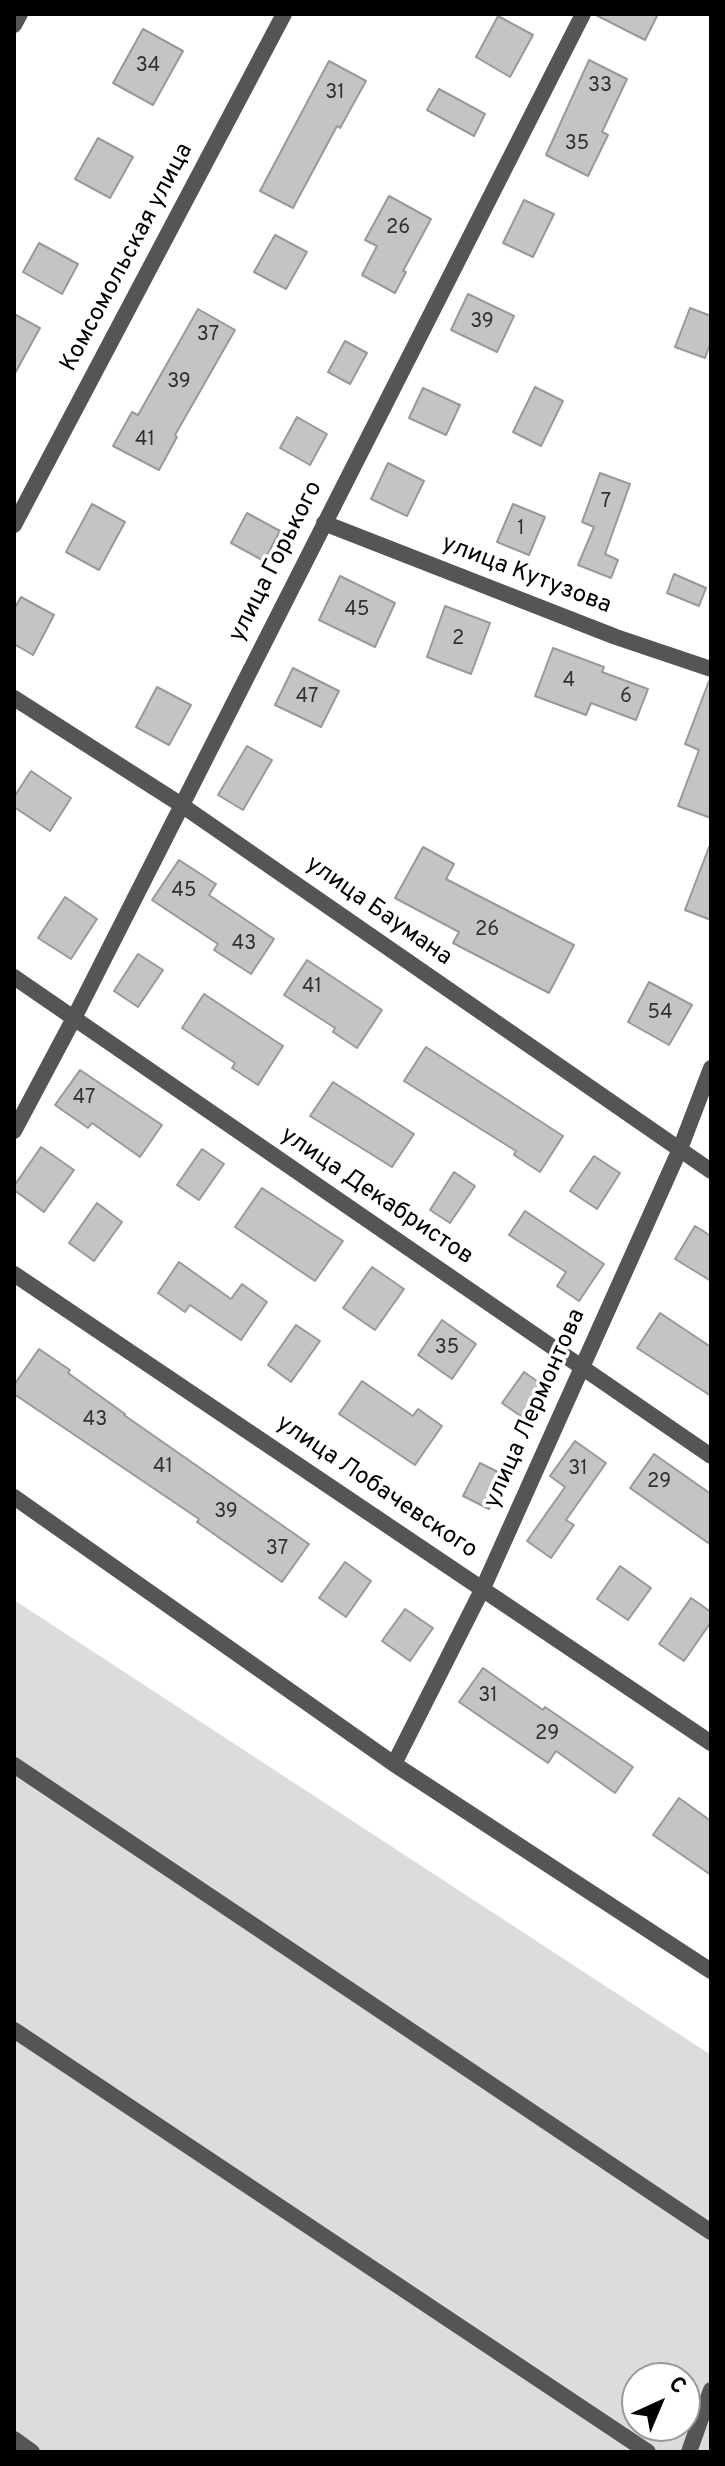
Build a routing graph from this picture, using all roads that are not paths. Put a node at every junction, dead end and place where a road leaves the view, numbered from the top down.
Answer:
1 (20, 14) edge
2 (284, 14) edge
3 (583, 14) edge
4 (14, 25) edge
5 (324, 523) junction
6 (14, 525) edge
7 (711, 669) edge
8 (14, 698) edge
9 (180, 804) junction
10 (14, 977) edge
11 (73, 1020) junction
12 (711, 1068) edge
13 (14, 1131) edge
14 (680, 1149) junction
15 (711, 1171) edge
16 (14, 1274) edge
17 (581, 1366) junction
18 (711, 1456) edge
19 (14, 1497) edge
20 (483, 1588) junction
21 (711, 1743) edge
22 (394, 1764) junction
23 (14, 1765) edge
24 (711, 1971) edge
25 (14, 2030) edge
26 (711, 2232) edge
27 (711, 2390) edge
28 (14, 2439) edge
29 (32, 2452) edge
30 (648, 2452) edge
31 (689, 2452) edge

1 - 4 street
2 - 6 street, Комсомольская улица
3 - 5 street, улица Горького
5 - 7 street, улица Кутузова
5 - 9 street, улица Горького
8 - 9 street, улица Баумана
9 - 11 street, улица Горького
9 - 14 street, улица Баумана
10 - 11 street, улица Декабристов
11 - 13 street, улица Горького
11 - 17 street, улица Декабристов
12 - 14 street, улица Лермонтова
14 - 15 street, улица Баумана
14 - 17 street, улица Лермонтова
16 - 20 street, улица Лобачевского
17 - 18 street, улица Декабристов
17 - 20 street, улица Лермонтова
19 - 22 street
20 - 21 street, улица Лобачевского
20 - 22 street, улица Лермонтова
22 - 24 street
23 - 26 street
25 - 30 street
27 - 31 street
28 - 29 street

